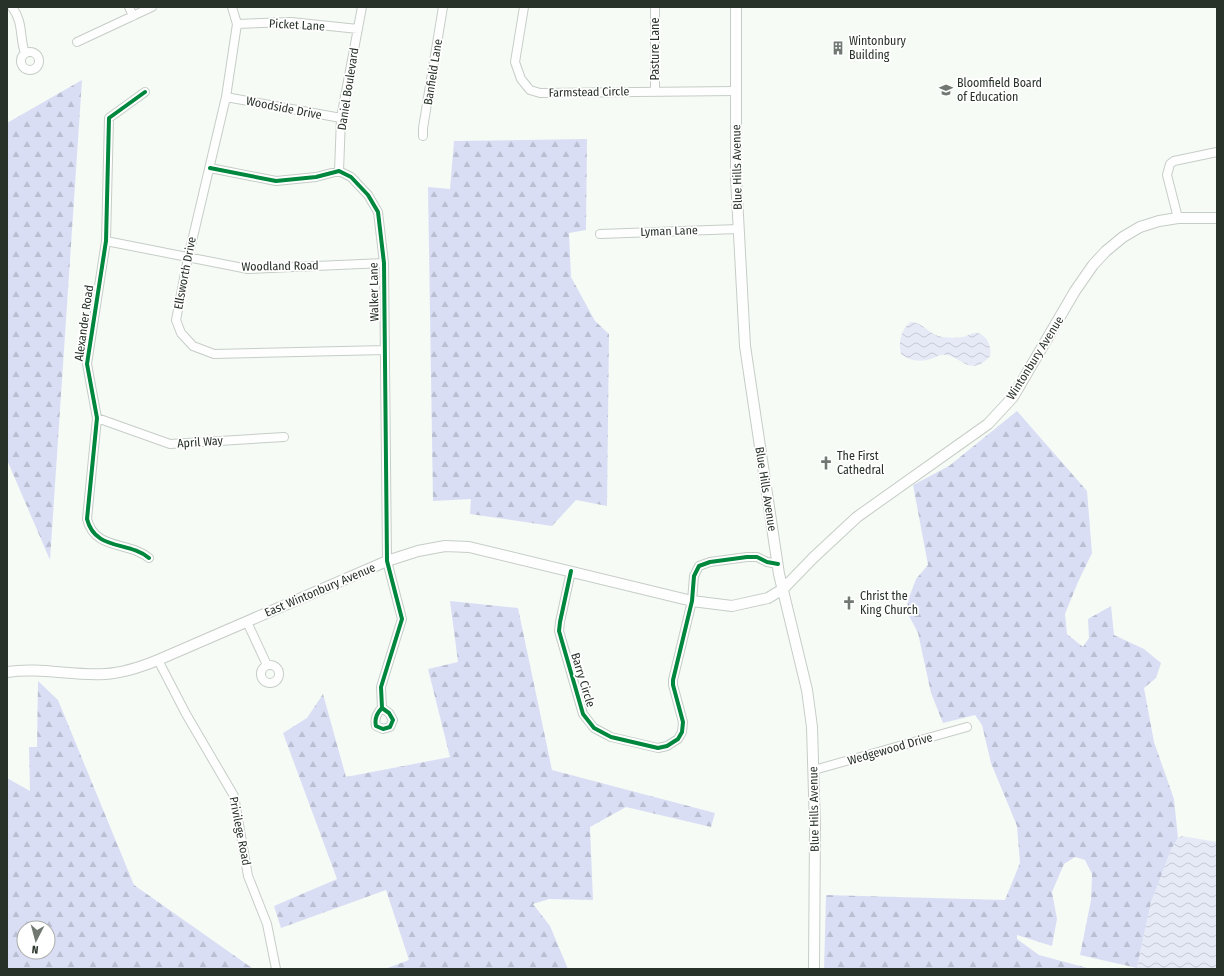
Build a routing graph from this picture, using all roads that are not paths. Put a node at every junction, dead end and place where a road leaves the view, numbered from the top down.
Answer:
1 (12, 7) edge
2 (129, 7) edge
3 (152, 7) edge
4 (232, 7) edge
5 (362, 7) edge
6 (443, 7) edge
7 (524, 7) edge
8 (655, 7) edge
9 (736, 7) edge
10 (133, 16) junction
11 (237, 24) junction
12 (358, 29) junction
13 (77, 42) dead end
14 (25, 53) dead end
15 (655, 91) junction
16 (736, 91) junction
17 (145, 92) dead end
18 (226, 97) junction
19 (341, 118) junction
20 (424, 136) dead end
21 (1217, 152) edge
22 (210, 168) junction
23 (339, 171) junction
24 (1178, 218) junction
25 (1217, 218) edge
26 (738, 229) junction
27 (600, 234) dead end
28 (106, 241) junction
29 (188, 258) junction
30 (384, 263) junction
31 (385, 350) junction
32 (97, 418) junction
33 (284, 437) dead end
34 (149, 558) dead end
35 (387, 561) junction
36 (778, 564) junction
37 (571, 571) junction
38 (783, 589) junction
39 (692, 601) junction
40 (247, 622) junction
41 (158, 660) junction
42 (267, 665) dead end
43 (7, 672) edge
44 (382, 708) dead end
45 (967, 727) dead end
46 (814, 770) junction
47 (276, 969) edge
48 (814, 969) edge

1 - 14 street
2 - 10 street
3 - 10 street
4 - 11 street, Ellsworth Drive
5 - 12 street, Daniel Boulevard
6 - 20 street, Banfield Lane
7 - 15 street, Farmstead Circle
8 - 15 street, Pasture Lane
9 - 16 main road, Blue Hills Avenue
10 - 13 street
11 - 12 street, Picket Lane
11 - 18 street, Ellsworth Drive
12 - 19 street, Daniel Boulevard
15 - 16 street, Farmstead Circle
16 - 26 main road, Blue Hills Avenue
17 - 28 street, Alexander Road
18 - 19 street, Woodside Drive
18 - 22 street, Ellsworth Drive
19 - 23 street, Daniel Boulevard
21 - 24 street
22 - 23 street
22 - 29 street, Ellsworth Drive
23 - 30 street, Walker Lane
24 - 25 main road, Wintonbury Avenue
24 - 38 main road, Wintonbury Avenue
26 - 27 street, Lyman Lane
26 - 36 main road, Blue Hills Avenue
28 - 29 street, Woodland Road
28 - 32 street, Alexander Road
29 - 30 street, Woodland Road
29 - 31 street, Ellsworth Drive
30 - 31 street, Walker Lane
31 - 35 street, Walker Lane
32 - 33 street, April Way
32 - 34 street, Alexander Road
35 - 37 main road, East Wintonbury Avenue
35 - 40 main road, East Wintonbury Avenue
35 - 44 street, Walker Lane
36 - 38 main road, Blue Hills Avenue
36 - 39 street
37 - 39 main road, East Wintonbury Avenue
37 - 39 street, Barry Circle
38 - 39 main road, East Wintonbury Avenue
38 - 46 main road, Blue Hills Avenue
40 - 41 main road, East Wintonbury Avenue
40 - 42 street
41 - 43 main road, East Wintonbury Avenue
41 - 47 street, Privilege Road
45 - 46 street, Wedgewood Drive
46 - 48 main road, Blue Hills Avenue

